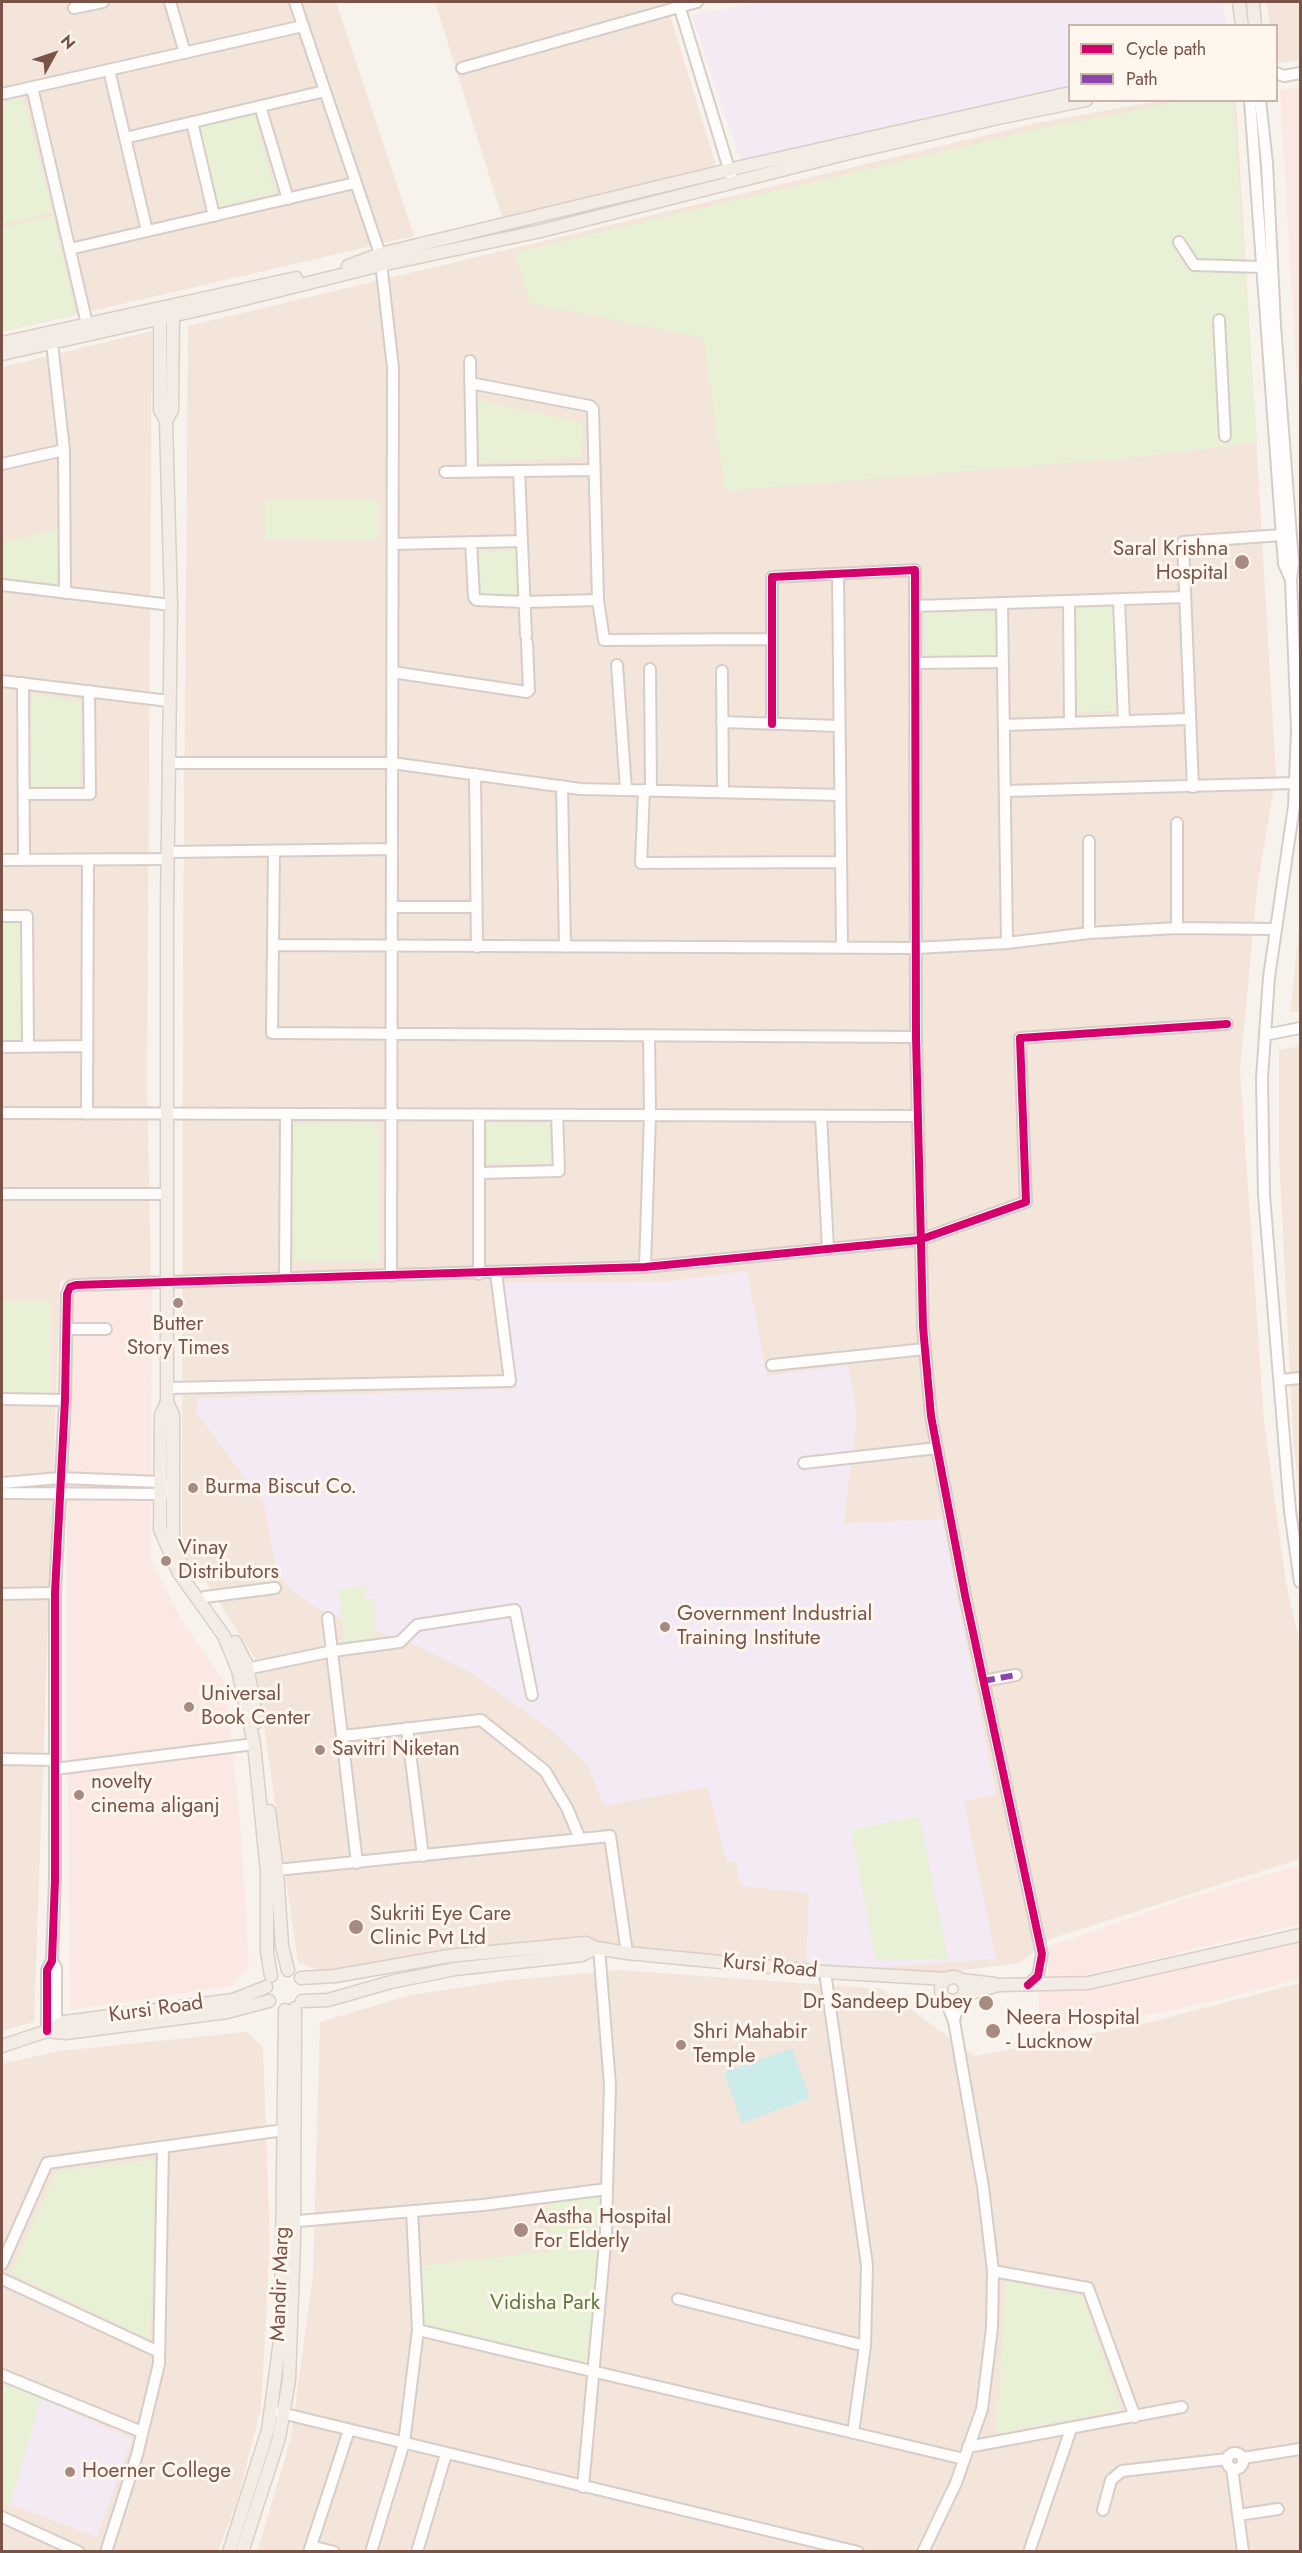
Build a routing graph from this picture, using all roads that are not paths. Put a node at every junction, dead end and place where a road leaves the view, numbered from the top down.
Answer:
1 (103, 2) edge
2 (170, 2) edge
3 (295, 2) edge
4 (697, 2) edge
5 (1239, 2) edge
6 (1253, 2) edge
7 (678, 4) edge
8 (74, 8) dead end
9 (1242, 24) edge
10 (1255, 24) edge
11 (303, 26) junction
12 (185, 53) junction
13 (462, 68) dead end
14 (109, 70) junction
15 (1300, 73) edge
16 (1278, 74) edge
17 (32, 87) junction
18 (325, 91) junction
19 (1068, 93) edge
20 (2, 94) edge
21 (1076, 102) edge
22 (1250, 102) edge
23 (1260, 102) edge
24 (260, 106) junction
25 (192, 122) junction
26 (125, 138) junction
27 (732, 176) junction
28 (356, 183) junction
29 (1263, 189) junction
30 (288, 199) junction
31 (214, 216) junction
32 (147, 231) junction
33 (1179, 242) dead end
34 (70, 249) junction
35 (380, 260) junction
36 (1261, 267) junction
37 (172, 311) junction
38 (160, 314) junction
39 (1219, 320) dead end
40 (87, 324) junction
41 (2, 343) edge
42 (52, 343) junction
43 (2, 354) edge
44 (470, 361) dead end
45 (470, 382) junction
46 (166, 421) junction
47 (1225, 436) dead end
48 (64, 450) junction
49 (2, 464) edge
50 (594, 470) junction
51 (472, 471) junction
52 (519, 471) junction
53 (445, 472) dead end
54 (1282, 535) junction
55 (522, 541) junction
56 (471, 542) junction
57 (393, 544) junction
58 (838, 574) junction
59 (1296, 580) edge
60 (2, 585) edge
61 (65, 593) junction
62 (1185, 597) junction
63 (598, 600) junction
64 (1119, 600) junction
65 (1069, 601) junction
66 (525, 602) junction
67 (1002, 603) junction
68 (171, 605) junction
69 (915, 606) junction
70 (772, 639) junction
71 (1003, 662) junction
72 (916, 663) junction
73 (617, 665) dead end
74 (650, 669) dead end
75 (722, 671) dead end
76 (392, 672) junction
77 (2, 681) edge
78 (23, 683) junction
79 (89, 691) junction
80 (169, 701) junction
81 (1191, 719) junction
82 (1124, 721) junction
83 (722, 722) junction
84 (1070, 722) junction
85 (772, 724) junction
86 (1004, 724) junction
87 (839, 726) junction
88 (168, 763) junction
89 (392, 763) junction
90 (475, 774) junction
91 (1295, 783) junction
92 (562, 786) junction
93 (1193, 787) junction
94 (626, 790) junction
95 (647, 790) junction
96 (1005, 791) junction
97 (723, 792) junction
98 (24, 794) junction
99 (840, 795) junction
100 (1177, 823) dead end
101 (1089, 840) dead end
102 (392, 849) junction
103 (274, 851) junction
104 (167, 856) junction
105 (2, 860) edge
106 (24, 860) junction
107 (88, 860) junction
108 (841, 862) junction
109 (392, 907) junction
110 (476, 907) junction
111 (2, 916) edge
112 (1177, 928) junction
113 (1276, 929) junction
114 (1089, 933) junction
115 (1007, 943) junction
116 (273, 945) junction
117 (392, 947) junction
118 (477, 947) junction
119 (565, 947) junction
120 (842, 948) junction
121 (916, 948) junction
122 (1227, 1024) dead end
123 (1300, 1028) edge
124 (391, 1035) junction
125 (1264, 1035) junction
126 (650, 1036) junction
127 (916, 1037) junction
128 (87, 1046) junction
129 (2, 1047) edge
130 (28, 1047) junction
131 (2, 1113) edge
132 (87, 1114) junction
133 (167, 1114) junction
134 (286, 1114) junction
135 (391, 1115) junction
136 (479, 1115) junction
137 (557, 1115) junction
138 (650, 1116) junction
139 (821, 1116) junction
140 (917, 1116) junction
141 (479, 1173) junction
142 (2, 1194) edge
143 (167, 1194) junction
144 (919, 1240) junction
145 (828, 1249) junction
146 (645, 1267) junction
147 (496, 1273) junction
148 (479, 1274) junction
149 (391, 1276) junction
150 (285, 1278) junction
151 (167, 1282) junction
152 (67, 1329) junction
153 (106, 1329) dead end
154 (925, 1349) junction
155 (772, 1365) dead end
156 (1300, 1378) edge
157 (1280, 1380) junction
158 (167, 1388) junction
159 (2, 1399) edge
160 (65, 1400) junction
161 (167, 1402) junction
162 (937, 1448) junction
163 (804, 1463) dead end
164 (60, 1478) junction
165 (2, 1483) edge
166 (160, 1488) junction
167 (173, 1490) junction
168 (2, 1491) edge
169 (59, 1492) junction
170 (1300, 1582) edge
171 (275, 1588) dead end
172 (55, 1593) junction
173 (2, 1594) edge
174 (205, 1597) junction
175 (328, 1618) dead end
176 (333, 1651) junction
177 (243, 1670) junction
178 (1016, 1675) dead end
179 (983, 1681) junction
180 (532, 1695) dead end
181 (407, 1728) junction
182 (343, 1736) junction
183 (254, 1744) junction
184 (2, 1759) edge
185 (55, 1764) junction
186 (580, 1839) junction
187 (423, 1856) junction
188 (357, 1863) junction
189 (277, 1870) junction
190 (1300, 1935) edge
191 (598, 1948) junction
192 (627, 1953) junction
193 (288, 1970) junction
194 (825, 1972) junction
195 (301, 1977) junction
196 (962, 1980) junction
197 (269, 1981) junction
198 (999, 1985) junction
199 (1028, 1985) junction
200 (944, 1989) junction
201 (962, 1997) junction
202 (270, 2001) junction
203 (294, 2006) junction
204 (954, 2021) junction
205 (51, 2029) junction
206 (2, 2046) edge
207 (290, 2129) junction
208 (163, 2147) junction
209 (607, 2189) junction
210 (412, 2211) junction
211 (289, 2222) junction
212 (2, 2264) edge
213 (993, 2271) junction
214 (2, 2279) edge
215 (678, 2299) dead end
216 (418, 2330) junction
217 (865, 2346) junction
218 (159, 2352) junction
219 (594, 2372) junction
220 (2, 2375) edge
221 (1182, 2407) dead end
222 (277, 2412) junction
223 (1135, 2416) junction
224 (1071, 2429) junction
225 (349, 2430) junction
226 (142, 2432) junction
227 (853, 2433) junction
228 (404, 2443) junction
229 (968, 2447) junction
230 (1300, 2449) edge
231 (446, 2454) junction
232 (964, 2459) junction
233 (1230, 2464) junction
234 (583, 2487) junction
235 (1278, 2509) dead end
236 (1103, 2510) dead end
237 (1238, 2515) junction
238 (2, 2517) edge
239 (806, 2540) junction
240 (310, 2549) edge
241 (79, 2552) edge
242 (105, 2552) edge
243 (229, 2552) edge
244 (243, 2552) edge
245 (334, 2552) edge
246 (371, 2552) edge
247 (417, 2552) edge
248 (804, 2552) edge
249 (858, 2552) edge
250 (923, 2552) edge
251 (1029, 2552) edge
252 (1243, 2552) edge

1 - 8 street
2 - 12 street
3 - 11 street
4 - 7 street
5 - 9 main road
6 - 10 main road
7 - 13 street
7 - 27 street
11 - 12 street
11 - 18 street
12 - 14 street
14 - 17 street
14 - 26 street
15 - 16 street
17 - 20 street
17 - 34 street
18 - 24 street
18 - 28 street
19 - 27 main road
21 - 27 main road
22 - 29 street
23 - 29 street
24 - 25 street
24 - 30 street
25 - 26 street
25 - 31 street
26 - 32 street
27 - 35 main road
28 - 30 street
28 - 35 street
29 - 36 street
29 - 59 street
30 - 31 street
31 - 32 street
32 - 34 street
33 - 36 street
34 - 40 street
35 - 37 main road
35 - 57 street
36 - 54 street
37 - 38 main road
37 - 46 main road
38 - 40 main road
38 - 42 main road
38 - 46 main road
39 - 47 street
40 - 41 main road
42 - 43 main road
42 - 48 street
44 - 45 street
45 - 50 street
45 - 51 street
46 - 68 main road
48 - 49 street
48 - 61 street
50 - 52 street
50 - 63 street
51 - 52 street
51 - 53 street
52 - 55 street
54 - 59 street
54 - 62 street
55 - 56 street
55 - 66 street
56 - 57 street
56 - 66 street
57 - 76 street
58 - 69 street
58 - 70 street
58 - 87 street
59 - 91 street
60 - 61 street
61 - 68 street
62 - 64 street
62 - 81 street
63 - 66 street
63 - 70 street
64 - 65 street
64 - 82 street
65 - 67 street
65 - 84 street
66 - 76 street
67 - 69 street
67 - 71 street
68 - 80 main road
69 - 72 street
70 - 85 street
71 - 72 street
71 - 86 street
72 - 121 street
73 - 94 street
74 - 95 street
75 - 83 street
76 - 89 street
77 - 78 street
78 - 79 street
78 - 98 street
79 - 80 street
79 - 98 street
80 - 88 main road
81 - 82 street
81 - 93 street
82 - 84 street
83 - 85 street
83 - 97 street
84 - 86 street
85 - 87 street
86 - 96 street
87 - 99 street
88 - 89 street
88 - 104 main road
89 - 90 street
89 - 102 street
90 - 92 street
90 - 110 street
91 - 93 street
91 - 113 street
92 - 94 street
92 - 119 street
93 - 96 street
94 - 95 street
95 - 97 street
95 - 108 street
96 - 115 street
97 - 99 street
98 - 106 street
99 - 108 street
100 - 112 street
101 - 114 street
102 - 103 street
102 - 109 street
103 - 104 street
103 - 116 street
104 - 107 street
104 - 133 main road
105 - 106 street
106 - 107 street
107 - 128 street
108 - 120 street
109 - 110 street
109 - 117 street
110 - 118 street
111 - 130 street
112 - 113 street
112 - 114 street
113 - 125 street
114 - 115 street
115 - 121 street
116 - 117 street
116 - 124 street
117 - 118 street
117 - 124 street
118 - 119 street
119 - 120 street
120 - 121 street
121 - 127 street
122 - 144 street
123 - 125 street
124 - 126 street
124 - 135 street
125 - 157 street
126 - 127 street
126 - 138 street
127 - 140 street
128 - 130 street
128 - 132 street
129 - 130 street
131 - 132 street
132 - 133 street
133 - 134 street
133 - 143 main road
134 - 135 street
134 - 150 street
135 - 136 street
135 - 149 street
136 - 137 street
136 - 141 street
137 - 138 street
137 - 141 street
138 - 139 street
138 - 146 street
139 - 140 street
139 - 145 street
140 - 144 street
141 - 148 street
142 - 143 street
143 - 151 main road
144 - 145 street
144 - 154 street
145 - 146 street
146 - 147 street
147 - 148 street
147 - 158 street
148 - 149 street
149 - 150 street
150 - 151 street
151 - 152 street
151 - 158 main road
152 - 153 street
152 - 160 street
154 - 155 street
154 - 162 street
156 - 157 street
157 - 170 street
158 - 161 main road
159 - 160 street
160 - 164 street
161 - 166 main road
161 - 167 main road
162 - 163 street
162 - 179 street
164 - 165 street
164 - 166 street
164 - 169 street
166 - 167 street
166 - 169 street
166 - 177 main road
167 - 174 main road
168 - 169 street
169 - 172 street
171 - 174 street
172 - 173 street
172 - 185 street
174 - 177 main road
175 - 176 street
176 - 177 street
176 - 180 street
176 - 182 street
177 - 183 main road
177 - 189 main road
178 - 179 street
179 - 199 street
181 - 182 street
181 - 186 street
181 - 187 street
182 - 188 street
183 - 185 street
183 - 197 main road
184 - 185 street
185 - 205 street
186 - 187 street
186 - 192 street
187 - 188 street
188 - 189 street
189 - 193 main road
190 - 199 main road
191 - 192 main road, Kursi Road
191 - 195 main road, Kursi Road
191 - 203 main road, Kursi Road
191 - 209 street
192 - 194 main road, Kursi Road
193 - 195 main road
193 - 197 main road
194 - 200 main road, Kursi Road
194 - 217 street
195 - 203 main road
196 - 198 main road
196 - 200 main road
196 - 201 main road
197 - 202 main road
197 - 205 main road, Kursi Road
198 - 199 main road
198 - 201 main road
200 - 201 main road
200 - 204 street
201 - 204 street
202 - 203 main road
202 - 205 main road, Kursi Road
203 - 207 main road
204 - 213 street
205 - 206 main road, Kursi Road
207 - 208 street
207 - 211 main road
208 - 212 street
208 - 218 street
209 - 210 street
209 - 219 street
210 - 211 street
210 - 216 street
211 - 222 main road
213 - 223 street
213 - 229 street
214 - 218 street
215 - 217 street
216 - 219 street
216 - 228 street
217 - 227 street
218 - 226 street
219 - 227 street
219 - 234 street
220 - 226 street
221 - 223 street
222 - 225 street
222 - 243 main road
222 - 244 main road
223 - 224 street
224 - 229 street
224 - 251 street
225 - 228 street
225 - 240 street
226 - 242 street
227 - 232 street
228 - 231 street
228 - 246 street
229 - 232 street
230 - 233 street
231 - 234 street
231 - 247 street
232 - 250 street
233 - 236 street
233 - 237 street
234 - 239 street
235 - 237 street
237 - 252 street
238 - 241 street
239 - 248 street
239 - 249 street
240 - 245 street

